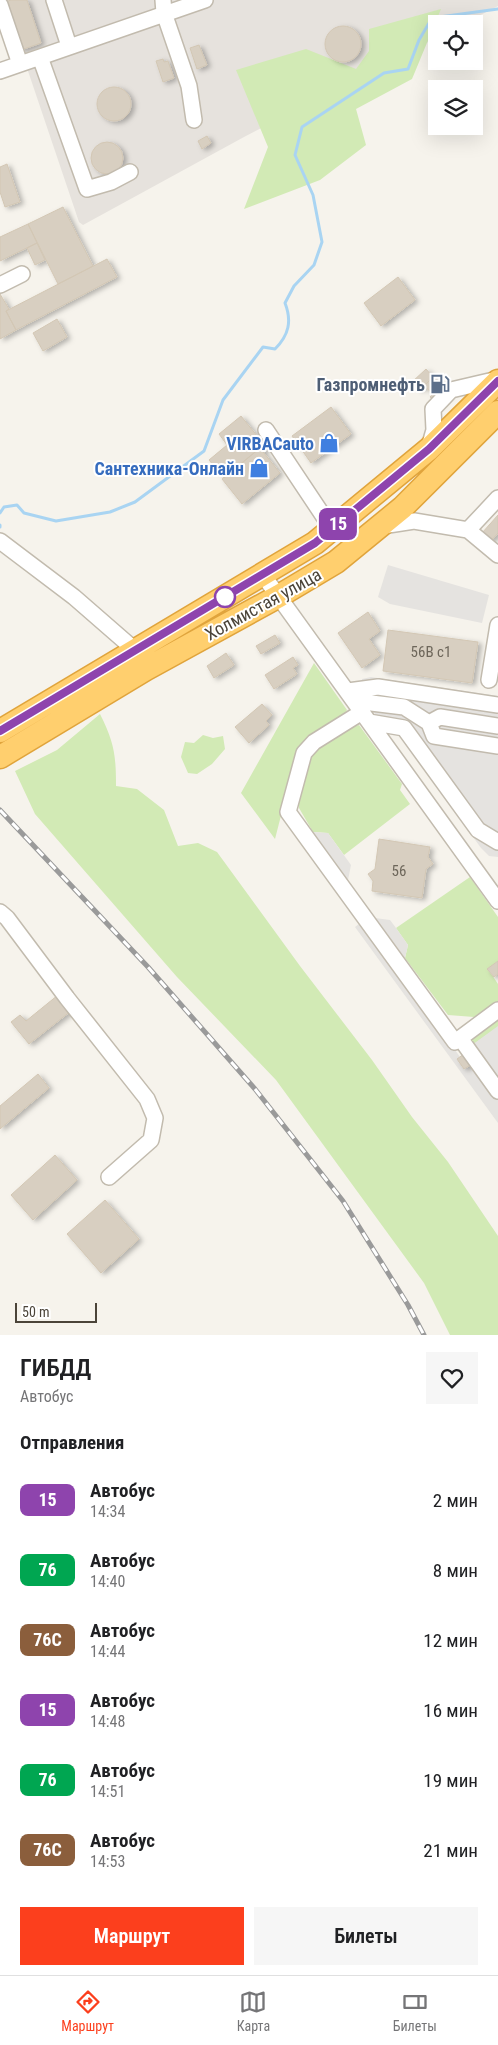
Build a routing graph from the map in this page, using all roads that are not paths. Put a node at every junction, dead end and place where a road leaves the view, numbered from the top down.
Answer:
1 (54, 0) edge
2 (205, 0) edge
3 (0, 6) edge
4 (163, 7) edge
5 (69, 46) junction
6 (40, 57) junction
7 (20, 64) junction
8 (0, 71) edge
9 (194, 120) dead end
10 (130, 172) dead end
11 (22, 274) dead end
12 (0, 285) edge
13 (498, 380) edge
14 (498, 412) edge
15 (266, 430) dead end
16 (498, 498) edge
17 (380, 527) junction
18 (332, 529) junction
19 (468, 530) junction
20 (0, 541) edge
21 (498, 555) edge
22 (263, 575) junction
23 (279, 596) junction
24 (498, 625) edge
25 (136, 651) junction
26 (489, 680) dead end
27 (498, 705) edge
28 (358, 706) junction
29 (429, 723) junction
30 (498, 726) edge
31 (0, 731) edge
32 (498, 746) edge
33 (0, 757) edge
34 (498, 842) edge
35 (498, 901) edge
36 (0, 912) edge
37 (498, 1010) edge
38 (460, 1038) junction
39 (498, 1091) edge
40 (109, 1177) dead end

1 - 5 street
2 - 4 street
3 - 7 street
4 - 5 street
4 - 9 street
5 - 6 street
6 - 7 street
6 - 10 street
7 - 8 street
11 - 12 street
13 - 18 highway, Холмистая улица
14 - 17 highway, Холмистая улица
15 - 18 street
16 - 19 street
17 - 19 street
17 - 23 highway, Холмистая улица
18 - 22 highway, Холмистая улица
19 - 21 street
20 - 25 street
22 - 23 street
22 - 25 highway, Холмистая улица
23 - 28 street
23 - 33 highway, Холмистая улица
24 - 26 street
25 - 31 highway, Холмистая улица
27 - 28 street
28 - 29 street
28 - 34 street
28 - 35 street
28 - 38 street
29 - 30 street
29 - 32 street
36 - 40 street
37 - 38 street
38 - 39 street

